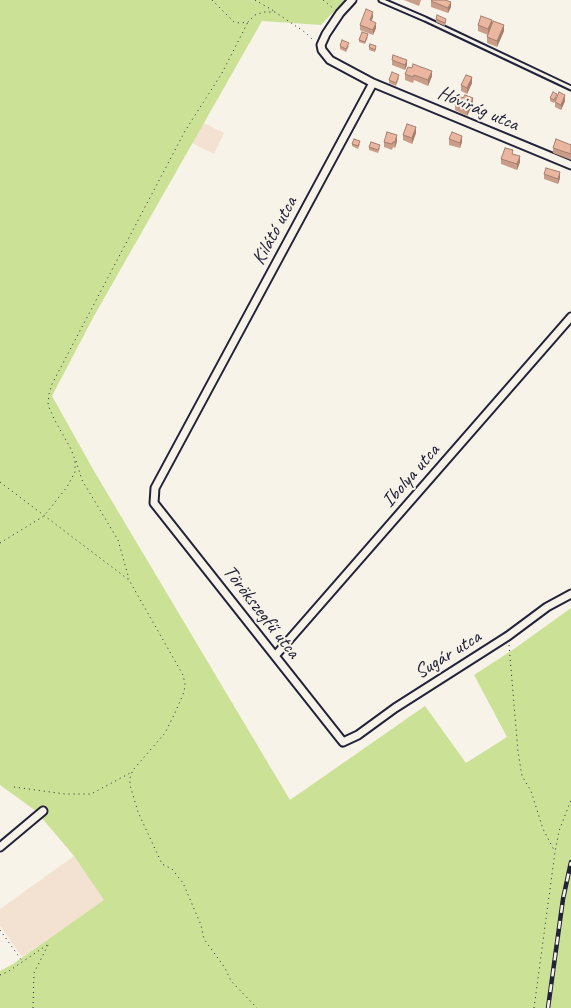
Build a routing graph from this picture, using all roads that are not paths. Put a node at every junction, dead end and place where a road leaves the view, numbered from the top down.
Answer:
1 (352, 0) edge
2 (381, 0) edge
3 (373, 83) junction
4 (571, 88) edge
5 (571, 165) edge
6 (571, 317) edge
7 (154, 503) joint
8 (571, 594) edge
9 (275, 656) junction
10 (343, 742) joint
11 (43, 811) dead end
12 (0, 847) edge

1 - 3 street
2 - 4 lane
3 - 5 street, Hóvirág utca
3 - 7 street, Kilátó utca
6 - 9 street, Ibolya utca
7 - 9 street, Törökszegfű utca
8 - 10 street, Sugár utca
9 - 10 street, Törökszegfű utca
11 - 12 street

